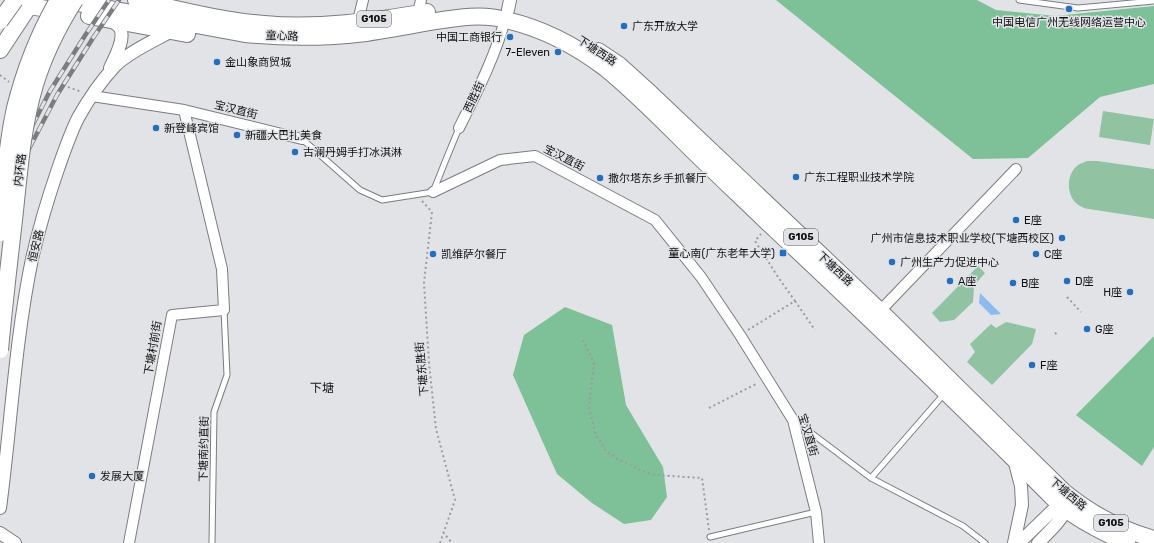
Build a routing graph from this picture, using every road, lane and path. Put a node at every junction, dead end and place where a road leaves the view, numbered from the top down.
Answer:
1 (9, 0) edge
2 (59, 0) edge
3 (75, 0) edge
4 (136, 0) edge
5 (194, 0) edge
6 (363, 0) edge
7 (1019, 0) edge
8 (1154, 0) edge
9 (26, 2) edge
10 (420, 7) edge
11 (508, 10) edge
12 (0, 11) edge
13 (110, 20) junction
14 (0, 21) edge
15 (358, 22) junction
16 (242, 28) junction
17 (172, 31) junction
18 (0, 44) edge
19 (0, 50) edge
20 (104, 80) junction
21 (92, 96) junction
22 (184, 110) junction
23 (460, 128) joint
24 (302, 139) joint
25 (1016, 169) dead end
26 (433, 192) junction
27 (417, 195) junction
28 (770, 224) junction
29 (0, 233) edge
30 (1068, 297) dead end
31 (794, 301) junction
32 (224, 310) junction
33 (880, 311) junction
34 (1082, 312) dead end
35 (758, 324) dead end
36 (815, 330) dead end
37 (583, 340) dead end
38 (0, 350) edge
39 (768, 378) junction
40 (945, 392) junction
41 (709, 408) dead end
42 (793, 420) junction
43 (1013, 458) junction
44 (871, 478) junction
45 (1066, 504) junction
46 (0, 508) edge
47 (816, 512) junction
48 (443, 532) junction
49 (0, 534) edge
50 (710, 537) joint
51 (1154, 539) edge
52 (5, 543) edge
53 (16, 543) edge
54 (129, 543) edge
55 (212, 543) edge
56 (440, 543) edge
57 (452, 543) edge
58 (819, 543) edge
59 (985, 543) edge
60 (1014, 543) edge
61 (1019, 543) edge
62 (1038, 543) edge
63 (1127, 543) edge

1 - 12 highway
1 - 18 highway
2 - 16 highway, 童心路 / G105
2 - 29 highway, 内环路, bridge
3 - 38 highway, 内环路, bridge
4 - 16 highway, 童心路 / G105
5 - 16 highway
6 - 15 street
7 - 8 lane
9 - 13 highway
9 - 14 highway, bridge
9 - 19 highway
10 - 11 highway, 童心路 / G105
10 - 15 highway, 童心路 / G105
11 - 16 highway, 童心路 / G105
11 - 23 street, 西胜街
11 - 28 highway, 下塘西路 / G105
11 - 33 highway, 下塘西路 / G105
13 - 17 highway
13 - 20 street
15 - 16 highway, 童心路 / G105
16 - 17 highway
17 - 20 street, 恒安路
20 - 21 street, 恒安路
21 - 22 street, 宝汉直街
21 - 46 street, 恒安路
22 - 24 street, 宝汉直街
22 - 32 street
23 - 26 lane, 西胜街
24 - 27 lane, 宝汉直街
25 - 33 street
26 - 27 lane, 宝汉直街
26 - 39 street, 宝汉直街
27 - 48 path, 下塘东胜街
28 - 31 path
28 - 40 highway, 下塘西路 / G105
30 - 34 path
31 - 35 path
31 - 36 path
32 - 54 street, 下塘村前街
32 - 55 lane, 下塘南约直街
33 - 45 highway, 下塘西路 / G105
37 - 50 path
39 - 41 path
39 - 42 street, 宝汉直街
40 - 43 highway, 下塘西路 / G105
40 - 44 lane
42 - 44 lane
42 - 47 street, 宝汉直街
43 - 45 highway, 下塘西路 / G105
43 - 60 street
44 - 59 lane
45 - 51 highway, 下塘西路 / G105
45 - 61 street
45 - 62 street
45 - 63 highway, 下塘西路 / G105
47 - 50 lane
47 - 58 street, 宝汉直街
48 - 56 path, 下塘东胜街
48 - 57 path
49 - 52 street
49 - 53 street

